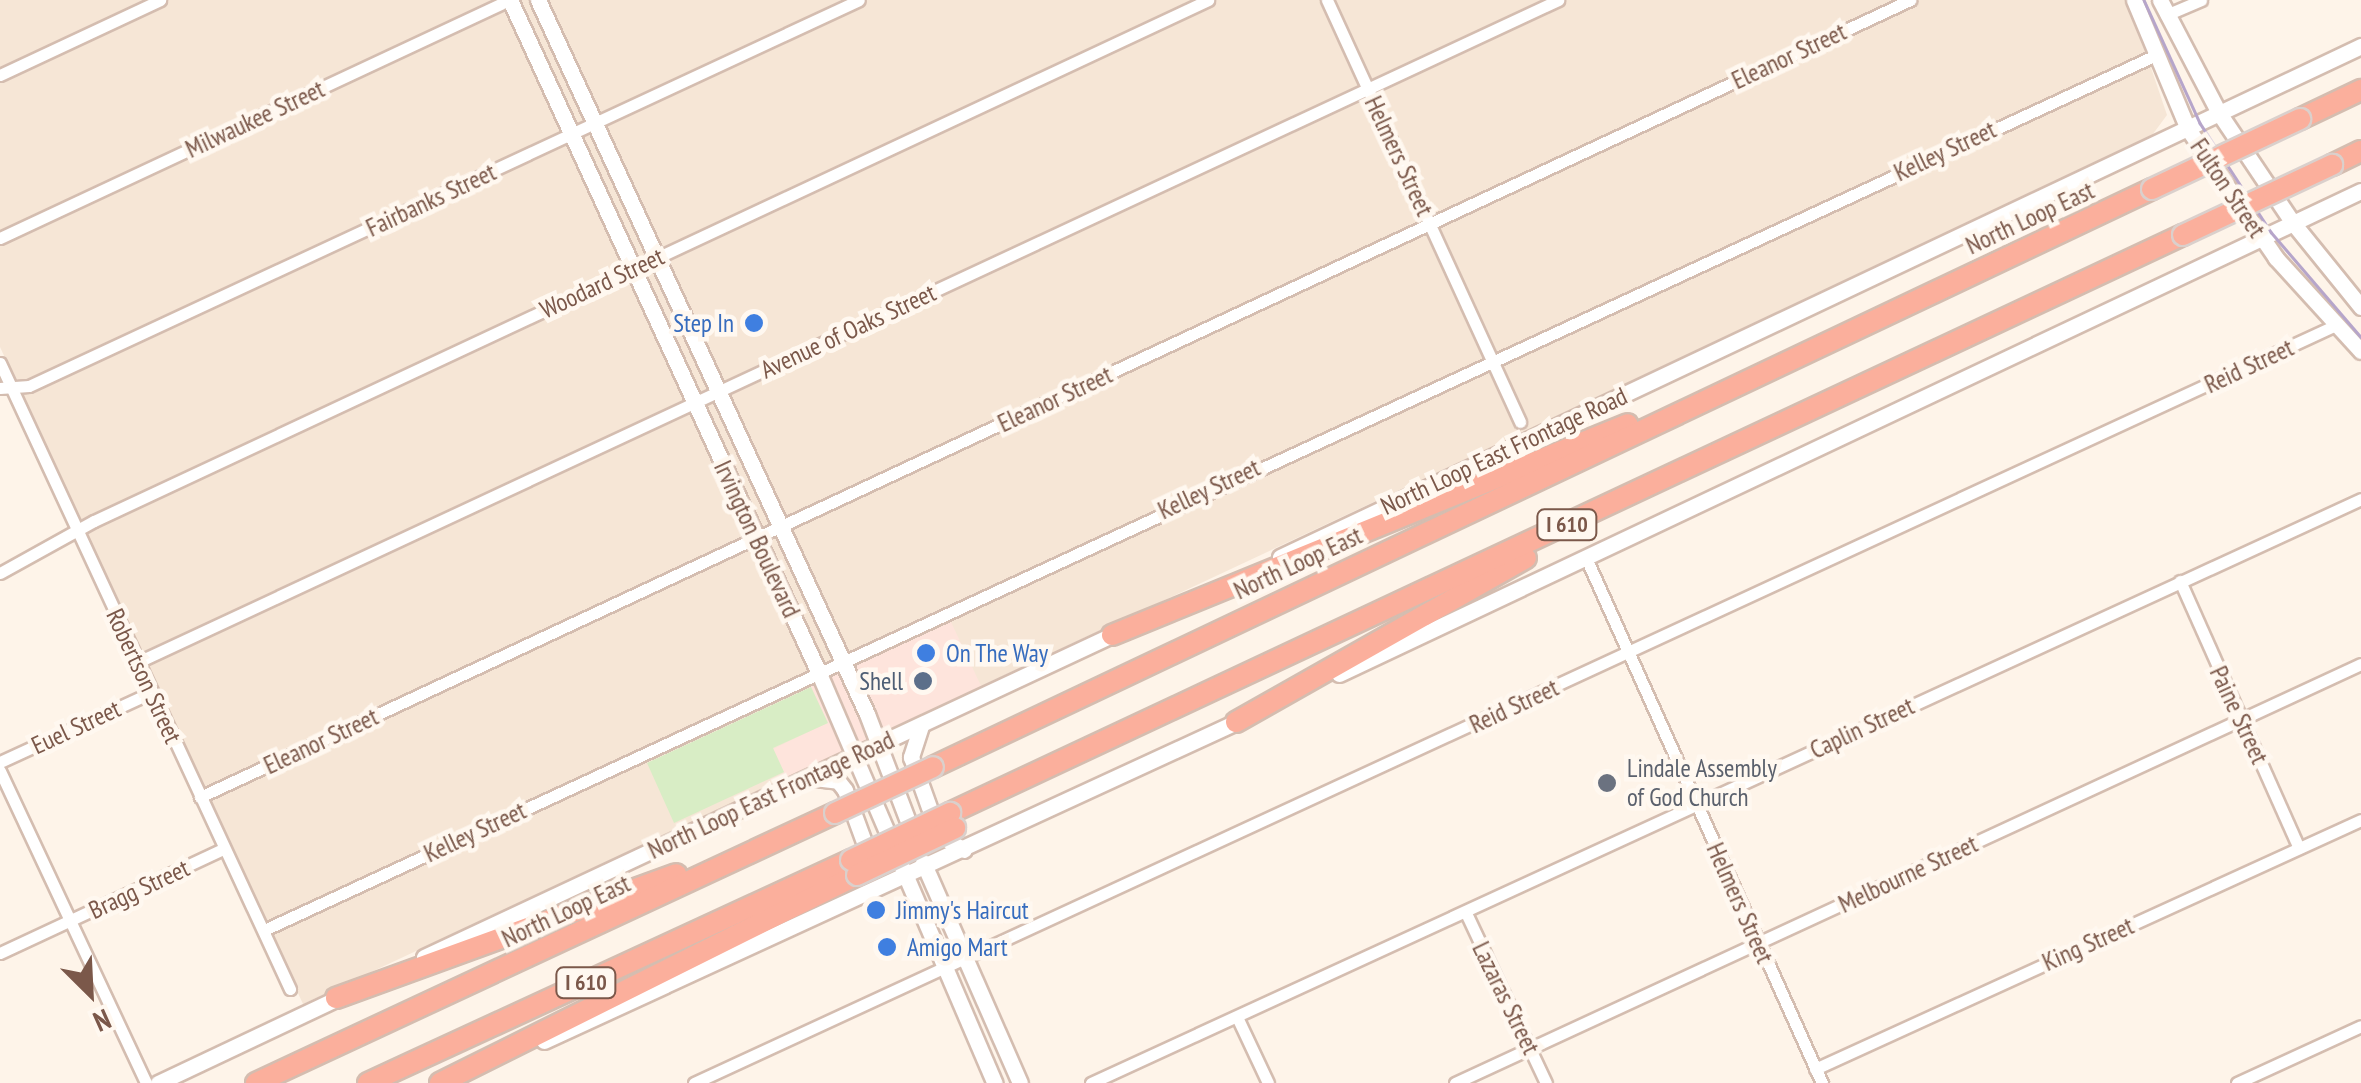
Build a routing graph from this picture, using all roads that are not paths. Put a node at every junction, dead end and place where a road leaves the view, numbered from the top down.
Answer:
1 (160, 0) edge
2 (509, 0) edge
3 (538, 0) edge
4 (859, 0) edge
5 (1208, 0) edge
6 (1327, 0) edge
7 (1558, 0) edge
8 (1910, 0) edge
9 (2134, 0) edge
10 (2202, 0) edge
11 (2163, 8) edge
12 (2361, 46) edge
13 (2156, 54) junction
14 (0, 76) edge
15 (1368, 90) junction
16 (2361, 90) edge
17 (2219, 113) junction
18 (596, 123) junction
19 (2188, 129) junction
20 (571, 134) junction
21 (2360, 151) edge
22 (2361, 191) edge
23 (2292, 223) junction
24 (1430, 224) junction
25 (0, 238) edge
26 (2260, 238) junction
27 (656, 258) junction
28 (633, 269) junction
29 (2361, 306) edge
30 (2332, 326) junction
31 (2361, 351) edge
32 (1491, 358) junction
33 (0, 363) edge
34 (1743, 382) junction
35 (6, 387) edge
36 (718, 392) junction
37 (695, 403) junction
38 (1520, 422) dead end
39 (1738, 444) junction
40 (2361, 499) edge
41 (780, 527) junction
42 (78, 532) junction
43 (757, 538) junction
44 (1586, 558) junction
45 (0, 573) edge
46 (2180, 581) junction
47 (1112, 635) junction
48 (1628, 654) junction
49 (842, 660) junction
50 (138, 662) junction
51 (2361, 664) edge
52 (818, 671) junction
53 (152, 692) junction
54 (2242, 720) junction
55 (1236, 722) junction
56 (924, 723) junction
57 (878, 744) junction
58 (855, 756) junction
59 (0, 762) edge
60 (0, 771) edge
61 (806, 779) junction
62 (200, 797) junction
63 (1696, 807) junction
64 (2361, 820) edge
65 (805, 828) junction
66 (2299, 848) junction
67 (223, 850) junction
68 (964, 850) junction
69 (854, 867) junction
70 (925, 868) junction
71 (902, 878) junction
72 (851, 901) junction
73 (1466, 913) junction
74 (70, 920) junction
75 (264, 930) junction
76 (1758, 944) junction
77 (0, 953) edge
78 (966, 960) junction
79 (944, 969) junction
80 (290, 989) dead end
81 (336, 998) junction
82 (1238, 1017) junction
83 (2361, 1026) edge
84 (1530, 1048) junction
85 (1815, 1068) junction
86 (146, 1083) edge
87 (158, 1083) edge
88 (256, 1083) edge
89 (368, 1083) edge
90 (440, 1083) edge
91 (454, 1083) edge
92 (694, 1083) edge
93 (995, 1083) edge
94 (1020, 1083) edge
95 (1091, 1083) edge
96 (1268, 1083) edge
97 (1455, 1083) edge
98 (1546, 1083) edge
99 (1822, 1083) edge
100 (2237, 1083) edge

1 - 14 street
2 - 20 main road, Irvington Boulevard
2 - 25 street, Milwaukee Street
3 - 18 main road, Irvington Boulevard
4 - 18 street, Fairbanks Street
5 - 27 street, Woodard Street
6 - 15 street, Helmers Street
7 - 15 street, Avenue of Oaks Street
8 - 24 street, Eleanor Street
9 - 13 main road, Fulton Street
10 - 11 street
11 - 17 main road, Fulton Street
12 - 17 main road, North Loop East Frontage Road
13 - 19 main road, Fulton Street
13 - 32 street, Kelley Street
15 - 24 street, Helmers Street
15 - 36 street, Avenue of Oaks Street
16 - 34 highway, North Loop East / I 610, bridge
17 - 19 main road, North Loop East Frontage Road
17 - 23 main road, Fulton Street
18 - 20 street, Fairbanks Street
18 - 27 main road, Irvington Boulevard
19 - 26 main road, Fulton Street
19 - 47 main road, North Loop East Frontage Road
20 - 28 main road, Irvington Boulevard
20 - 35 street, Fairbanks Street
21 - 39 highway, I 610, bridge
22 - 23 main road
23 - 26 main road
23 - 29 main road, Fulton Street
24 - 32 street, Helmers Street
24 - 41 street, Eleanor Street
26 - 30 main road, Fulton Street
26 - 44 main road
27 - 28 street, Woodard Street
27 - 36 main road, Irvington Boulevard
28 - 37 main road, Irvington Boulevard
28 - 42 street, Woodard Street
30 - 31 main road, Fulton Street
30 - 48 street, Reid Street
32 - 38 street, Helmers Street
32 - 49 street, Kelley Street
33 - 35 street, Robertson Street
34 - 47 highway
34 - 65 highway, North Loop East / I 610, bridge
35 - 42 street, Robertson Street
36 - 37 street, Avenue of Oaks Street
36 - 41 main road, Irvington Boulevard
37 - 43 main road, Irvington Boulevard
37 - 50 street, Avenue of Oaks Street
39 - 55 highway
39 - 69 highway, I 610, bridge
40 - 46 street, Caplin Street
41 - 43 street, Eleanor Street
41 - 49 main road, Irvington Boulevard
42 - 45 street, Woodard Street
42 - 50 street, Robertson Street
43 - 52 main road, Irvington Boulevard
43 - 62 street, Eleanor Street
44 - 48 street, Helmers Street
44 - 55 main road
46 - 54 street, Paine Street
46 - 63 street, Caplin Street
47 - 56 main road, North Loop East Frontage Road
48 - 63 street, Helmers Street
48 - 78 street, Reid Street
49 - 52 street, Kelley Street
49 - 57 main road, Irvington Boulevard
50 - 53 street, Robertson Street
51 - 54 street, Melbourne Street
52 - 58 main road, Irvington Boulevard
52 - 75 street, Kelley Street
53 - 59 street, Euel Street
53 - 62 street, Robertson Street
54 - 66 street, Paine Street
54 - 76 street, Melbourne Street
55 - 68 main road
56 - 57 main road, North Loop East Frontage Road
56 - 68 main road
57 - 58 main road, North Loop East Frontage Road
57 - 70 main road, Irvington Boulevard
58 - 61 main road, North Loop East Frontage Road
58 - 71 main road, Irvington Boulevard
60 - 74 street
61 - 72 main road
61 - 81 main road, North Loop East Frontage Road
62 - 67 street, Robertson Street
63 - 73 street, Caplin Street
63 - 76 street, Helmers Street
64 - 66 street, King Street
65 - 81 highway
65 - 88 highway, North Loop East / I 610
66 - 85 street, King Street
67 - 74 street, Bragg Street
67 - 75 street, Robertson Street
68 - 70 main road
69 - 89 highway, I 610
69 - 90 highway
70 - 71 main road
70 - 78 main road, Irvington Boulevard
71 - 72 main road
71 - 79 main road, Irvington Boulevard
72 - 91 main road
73 - 82 street, Caplin Street
73 - 84 street, Lazaras Street
74 - 77 street, Bragg Street
74 - 86 street
75 - 80 street, Robertson Street
76 - 84 street, Melbourne Street
76 - 85 street, Helmers Street
78 - 79 street, Reid Street
78 - 94 main road, Irvington Boulevard
79 - 92 street, Reid Street
79 - 93 main road, Irvington Boulevard
81 - 87 main road, North Loop East Frontage Road
82 - 95 street, Caplin Street
82 - 96 street
83 - 100 street
84 - 97 street, Melbourne Street
84 - 98 street, Lazaras Street
85 - 99 street, Helmers Street

